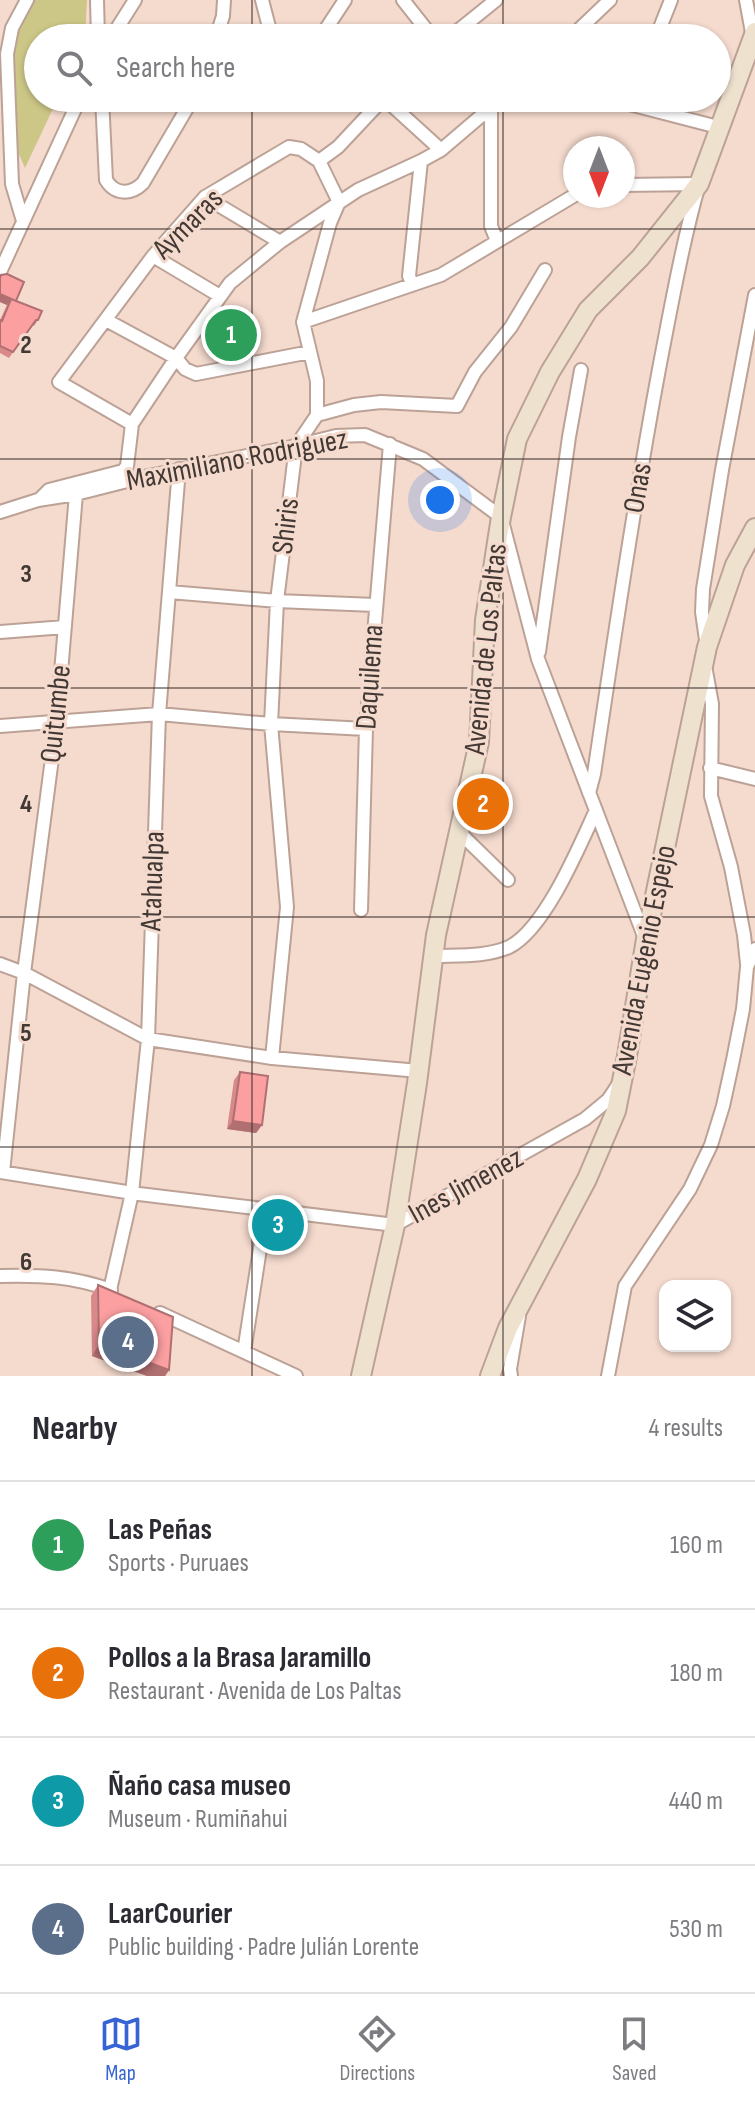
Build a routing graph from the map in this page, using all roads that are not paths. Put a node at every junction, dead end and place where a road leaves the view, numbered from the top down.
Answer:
1 (27, 0) edge
2 (97, 0) edge
3 (135, 0) edge
4 (224, 0) edge
5 (262, 0) edge
6 (345, 0) edge
7 (403, 0) edge
8 (610, 0) edge
9 (671, 0) edge
10 (746, 0) edge
11 (492, 1) edge
12 (98, 24) edge
13 (120, 24) edge
14 (220, 24) edge
15 (268, 24) edge
16 (329, 24) edge
17 (422, 24) edge
18 (473, 24) edge
19 (585, 24) edge
20 (662, 24) edge
21 (754, 35) edge
22 (731, 94) edge
23 (74, 112) edge
24 (103, 112) edge
25 (185, 112) edge
26 (371, 112) edge
27 (399, 112) edge
28 (485, 112) edge
29 (491, 112) edge
30 (660, 112) edge
31 (724, 112) edge
32 (718, 127) junction
33 (441, 150) junction
34 (319, 161) junction
35 (421, 161) junction
36 (699, 184) junction
37 (635, 185) edge
38 (205, 197) junction
39 (339, 202) junction
40 (563, 202) edge
41 (23, 221) junction
42 (497, 241) junction
43 (280, 242) junction
44 (153, 256) junction
45 (545, 270) dead end
46 (0, 272) edge
47 (412, 284) junction
48 (755, 295) edge
49 (220, 296) junction
50 (106, 320) junction
51 (303, 322) junction
52 (310, 352) junction
53 (176, 358) junction
54 (581, 370) dead end
55 (317, 415) junction
56 (132, 424) junction
57 (390, 444) junction
58 (296, 446) junction
59 (179, 469) junction
60 (76, 494) junction
61 (38, 500) junction
62 (0, 512) edge
63 (501, 517) junction
64 (755, 528) edge
65 (169, 592) junction
66 (277, 601) junction
67 (375, 605) junction
68 (65, 627) junction
69 (0, 632) edge
70 (706, 654) junction
71 (538, 659) junction
72 (159, 714) junction
73 (57, 720) junction
74 (271, 724) junction
75 (0, 726) edge
76 (366, 729) junction
77 (710, 768) junction
78 (755, 779) edge
79 (589, 793) junction
80 (596, 810) junction
81 (458, 831) junction
82 (508, 880) dead end
83 (361, 910) dead end
84 (646, 939) junction
85 (755, 949) edge
86 (434, 956) junction
87 (0, 964) edge
88 (747, 967) junction
89 (24, 973) junction
90 (148, 1039) junction
91 (272, 1058) junction
92 (419, 1071) junction
93 (622, 1079) junction
94 (1, 1172) edge
95 (132, 1193) junction
96 (266, 1210) junction
97 (395, 1225) junction
98 (0, 1276) edge
99 (110, 1290) junction
100 (124, 1297) edge
101 (521, 1301) junction
102 (151, 1309) edge
103 (244, 1352) junction
104 (296, 1376) edge
105 (361, 1376) edge
106 (490, 1376) edge
107 (511, 1376) edge
108 (608, 1376) edge

1 - 41 street
2 - 12 street
3 - 13 street
4 - 14 street
5 - 15 street
6 - 16 street
7 - 17 street
8 - 19 street
9 - 20 street
10 - 21 street
11 - 18 street
21 - 22 main road, Avenida de Los Paltas
23 - 41 street
24 - 25 street
26 - 34 street
27 - 33 street
28 - 33 street
29 - 42 street
30 - 32 street
31 - 32 main road, Avenida de Los Paltas
32 - 36 main road, Avenida de Los Paltas
33 - 35 street
34 - 38 street, Aymaras
34 - 39 street
35 - 39 street
35 - 47 street
36 - 37 street
36 - 63 main road, Avenida de Los Paltas
36 - 79 street, Onas
38 - 43 street
38 - 44 street, Aymaras
39 - 43 street
39 - 51 street
40 - 42 street
41 - 46 street
42 - 47 street
43 - 49 street
44 - 49 street
44 - 50 street, Aymaras
45 - 55 street
47 - 51 street
48 - 70 street
49 - 53 street
50 - 53 street
50 - 56 street, Aymaras
51 - 52 street
52 - 53 street
52 - 55 street
53 - 56 street
54 - 71 street
55 - 58 street, Shiris
56 - 61 street
57 - 58 street, Maximiliano Rodriguez
57 - 63 street, Maximiliano Rodriguez
57 - 67 street, Daquilema
58 - 59 street, Maximiliano Rodriguez
58 - 66 street, Shiris
59 - 60 street, Maximiliano Rodriguez
59 - 65 street, Atahualpa
60 - 61 street, Maximiliano Rodriguez
60 - 68 street, Quitumbe
61 - 62 street, Maximiliano Rodriguez
63 - 71 street
63 - 81 main road, Avenida de Los Paltas
64 - 70 main road, Avenida Eugenio Espejo
65 - 66 street
65 - 72 street, Atahualpa
66 - 67 street
66 - 74 street, Shiris
67 - 76 street, Daquilema
68 - 69 street
68 - 73 street, Quitumbe
70 - 77 street
70 - 84 main road, Avenida Eugenio Espejo
71 - 79 street
72 - 73 street
72 - 74 street
72 - 90 street, Atahualpa
73 - 75 street
73 - 89 street, Quitumbe
74 - 76 street
74 - 91 street, Shiris
76 - 83 street, Daquilema
77 - 78 street
77 - 88 street
79 - 80 street
80 - 84 street
80 - 86 street
81 - 82 street
81 - 86 main road, Avenida de Los Paltas
84 - 93 main road, Avenida Eugenio Espejo
85 - 88 street
86 - 92 main road, Avenida de Los Paltas
87 - 89 street
88 - 108 street
89 - 90 street
89 - 94 street, Quitumbe
90 - 91 street
90 - 95 street, Atahualpa
91 - 92 street
92 - 97 main road, Avenida de Los Paltas
93 - 97 street, Ines Jimenez
93 - 101 main road, Avenida Eugenio Espejo
94 - 95 street, Ines Jimenez
95 - 96 street, Ines Jimenez
95 - 99 street, Atahualpa
96 - 97 street, Ines Jimenez
96 - 103 street
97 - 105 main road, Avenida de Los Paltas
98 - 99 street
99 - 100 street
101 - 106 main road, Avenida Eugenio Espejo
101 - 107 street
102 - 103 street
103 - 104 street

